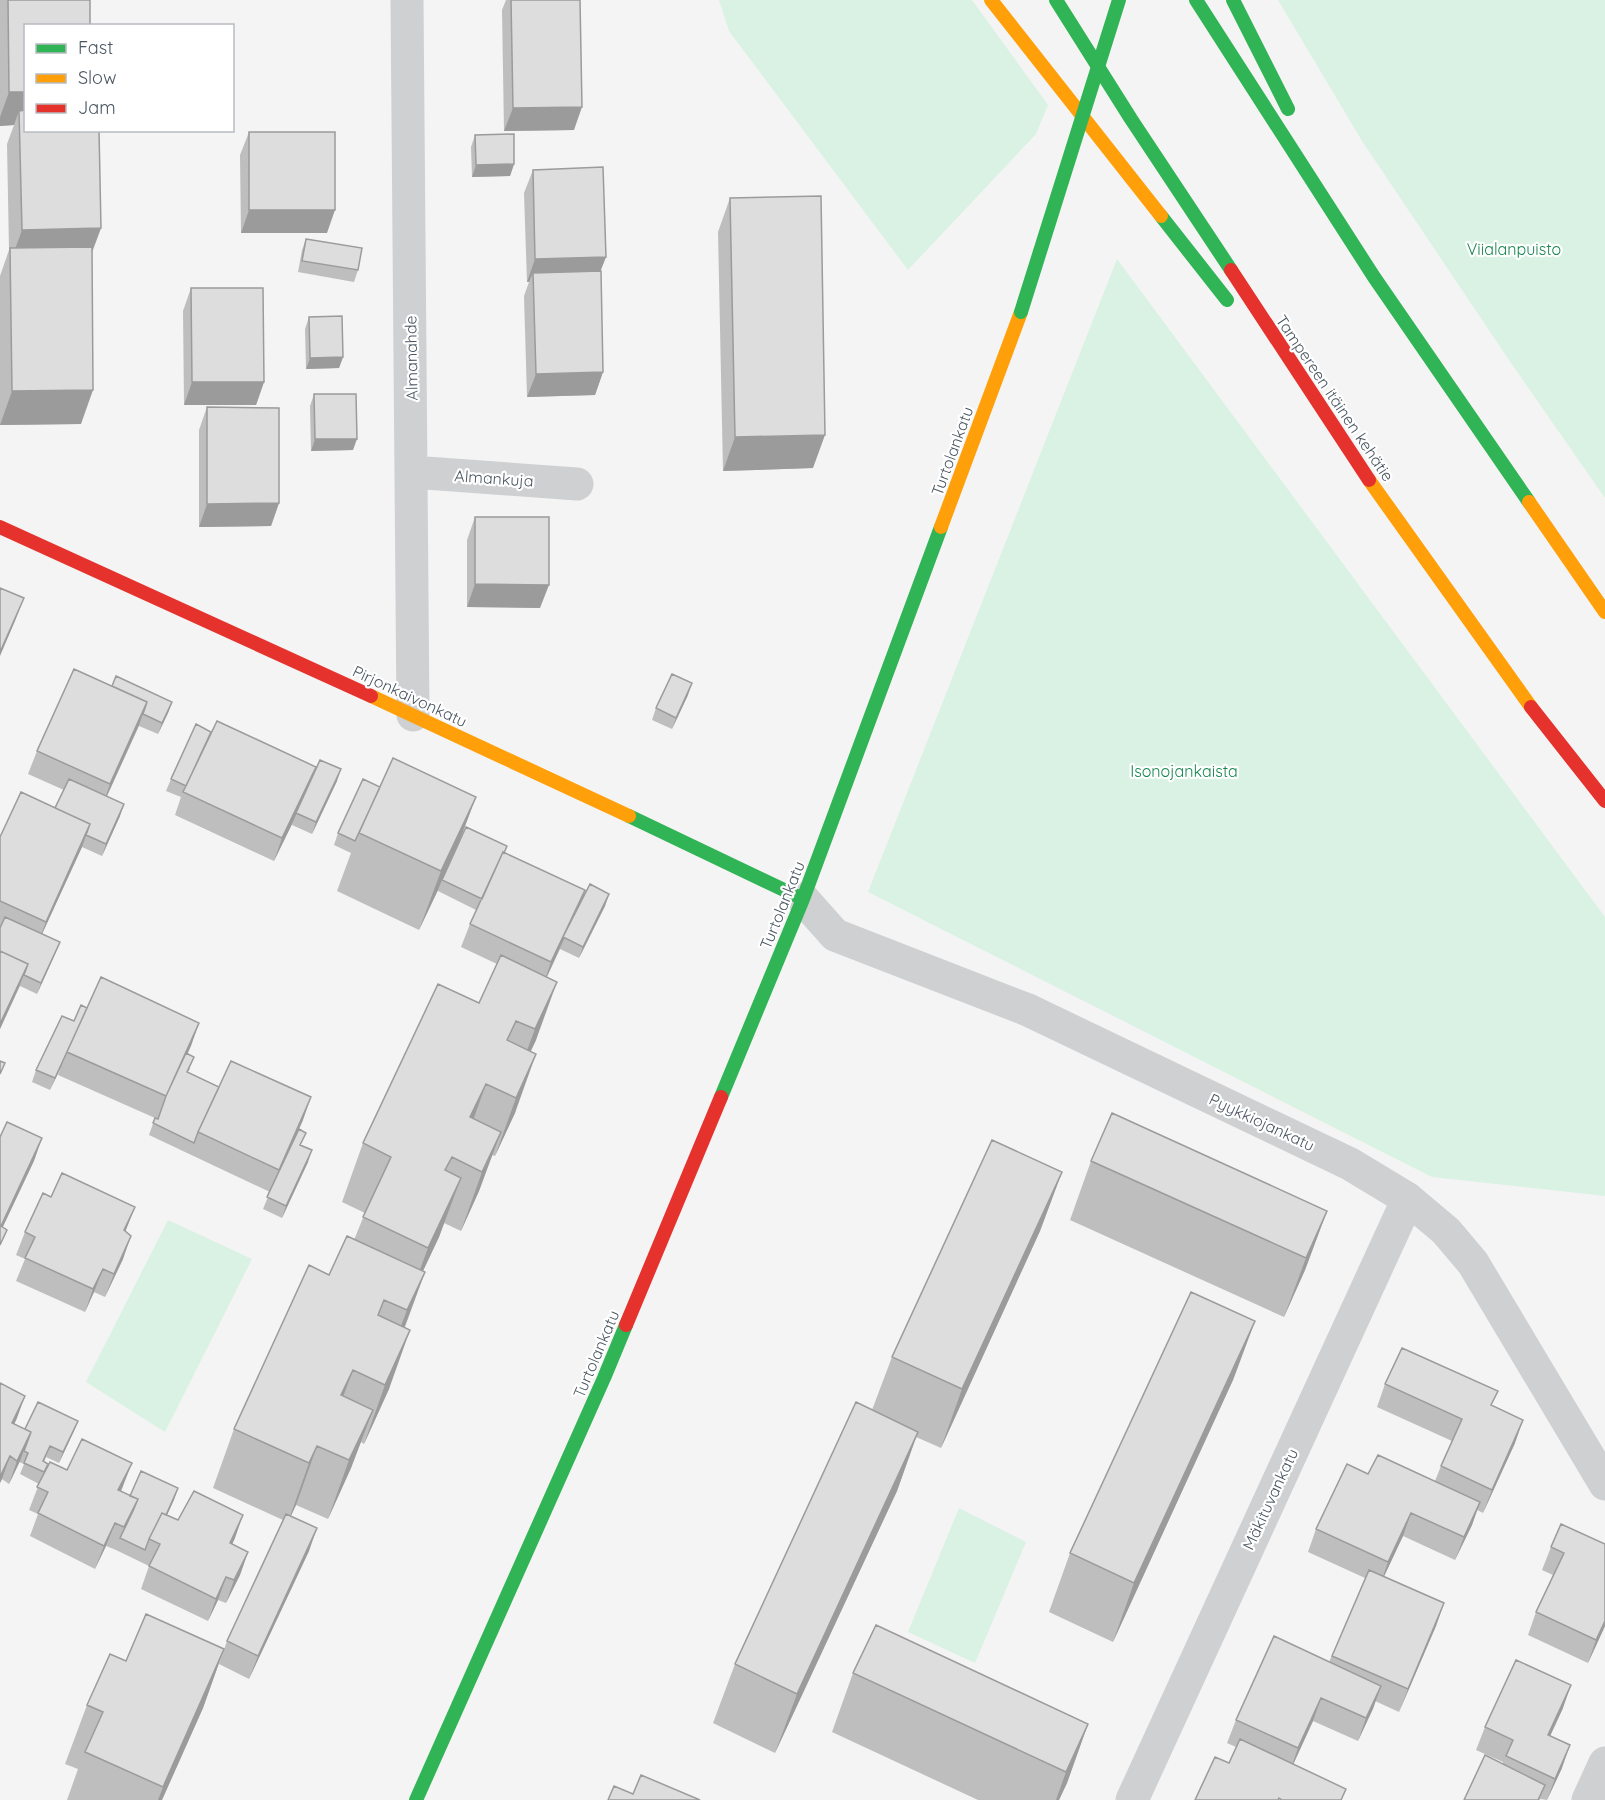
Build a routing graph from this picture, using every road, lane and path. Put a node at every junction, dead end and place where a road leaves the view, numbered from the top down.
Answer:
1 (407, 0) edge
2 (991, 0) edge
3 (1056, 0) edge
4 (1119, 0) edge
5 (1196, 0) edge
6 (1233, 0) edge
7 (1292, 117) dead end
8 (1314, 160) dead end
9 (1374, 277) junction
10 (1232, 307) dead end
11 (1269, 353) dead end
12 (412, 472) junction
13 (1371, 483) junction
14 (577, 484) dead end
15 (0, 527) edge
16 (1605, 612) edge
17 (413, 715) junction
18 (1605, 801) edge
19 (803, 899) junction
20 (1407, 1199) junction
21 (1605, 1484) edge
22 (1605, 1763) edge
23 (416, 1800) edge
24 (1132, 1800) edge
25 (1588, 1800) edge

1 - 12 street, Almanahde
2 - 10 main road
3 - 13 main road, Tampereen itäinen kehätie
4 - 19 main road, Turtolankatu, bridge
5 - 9 main road
6 - 7 main road
8 - 9 main road
9 - 16 main road
11 - 13 main road
12 - 14 street, Almankuja
12 - 17 street, Almanahde
13 - 18 main road, Tampereen itäinen kehätie
15 - 17 main road, Pirjonkaivonkatu
17 - 19 main road, Pirjonkaivonkatu
19 - 20 street, Pyykkiojankatu
19 - 23 main road, Turtolankatu
20 - 21 street, Pyykkiojankatu
20 - 24 street, Mäkituvankatu
22 - 25 street

